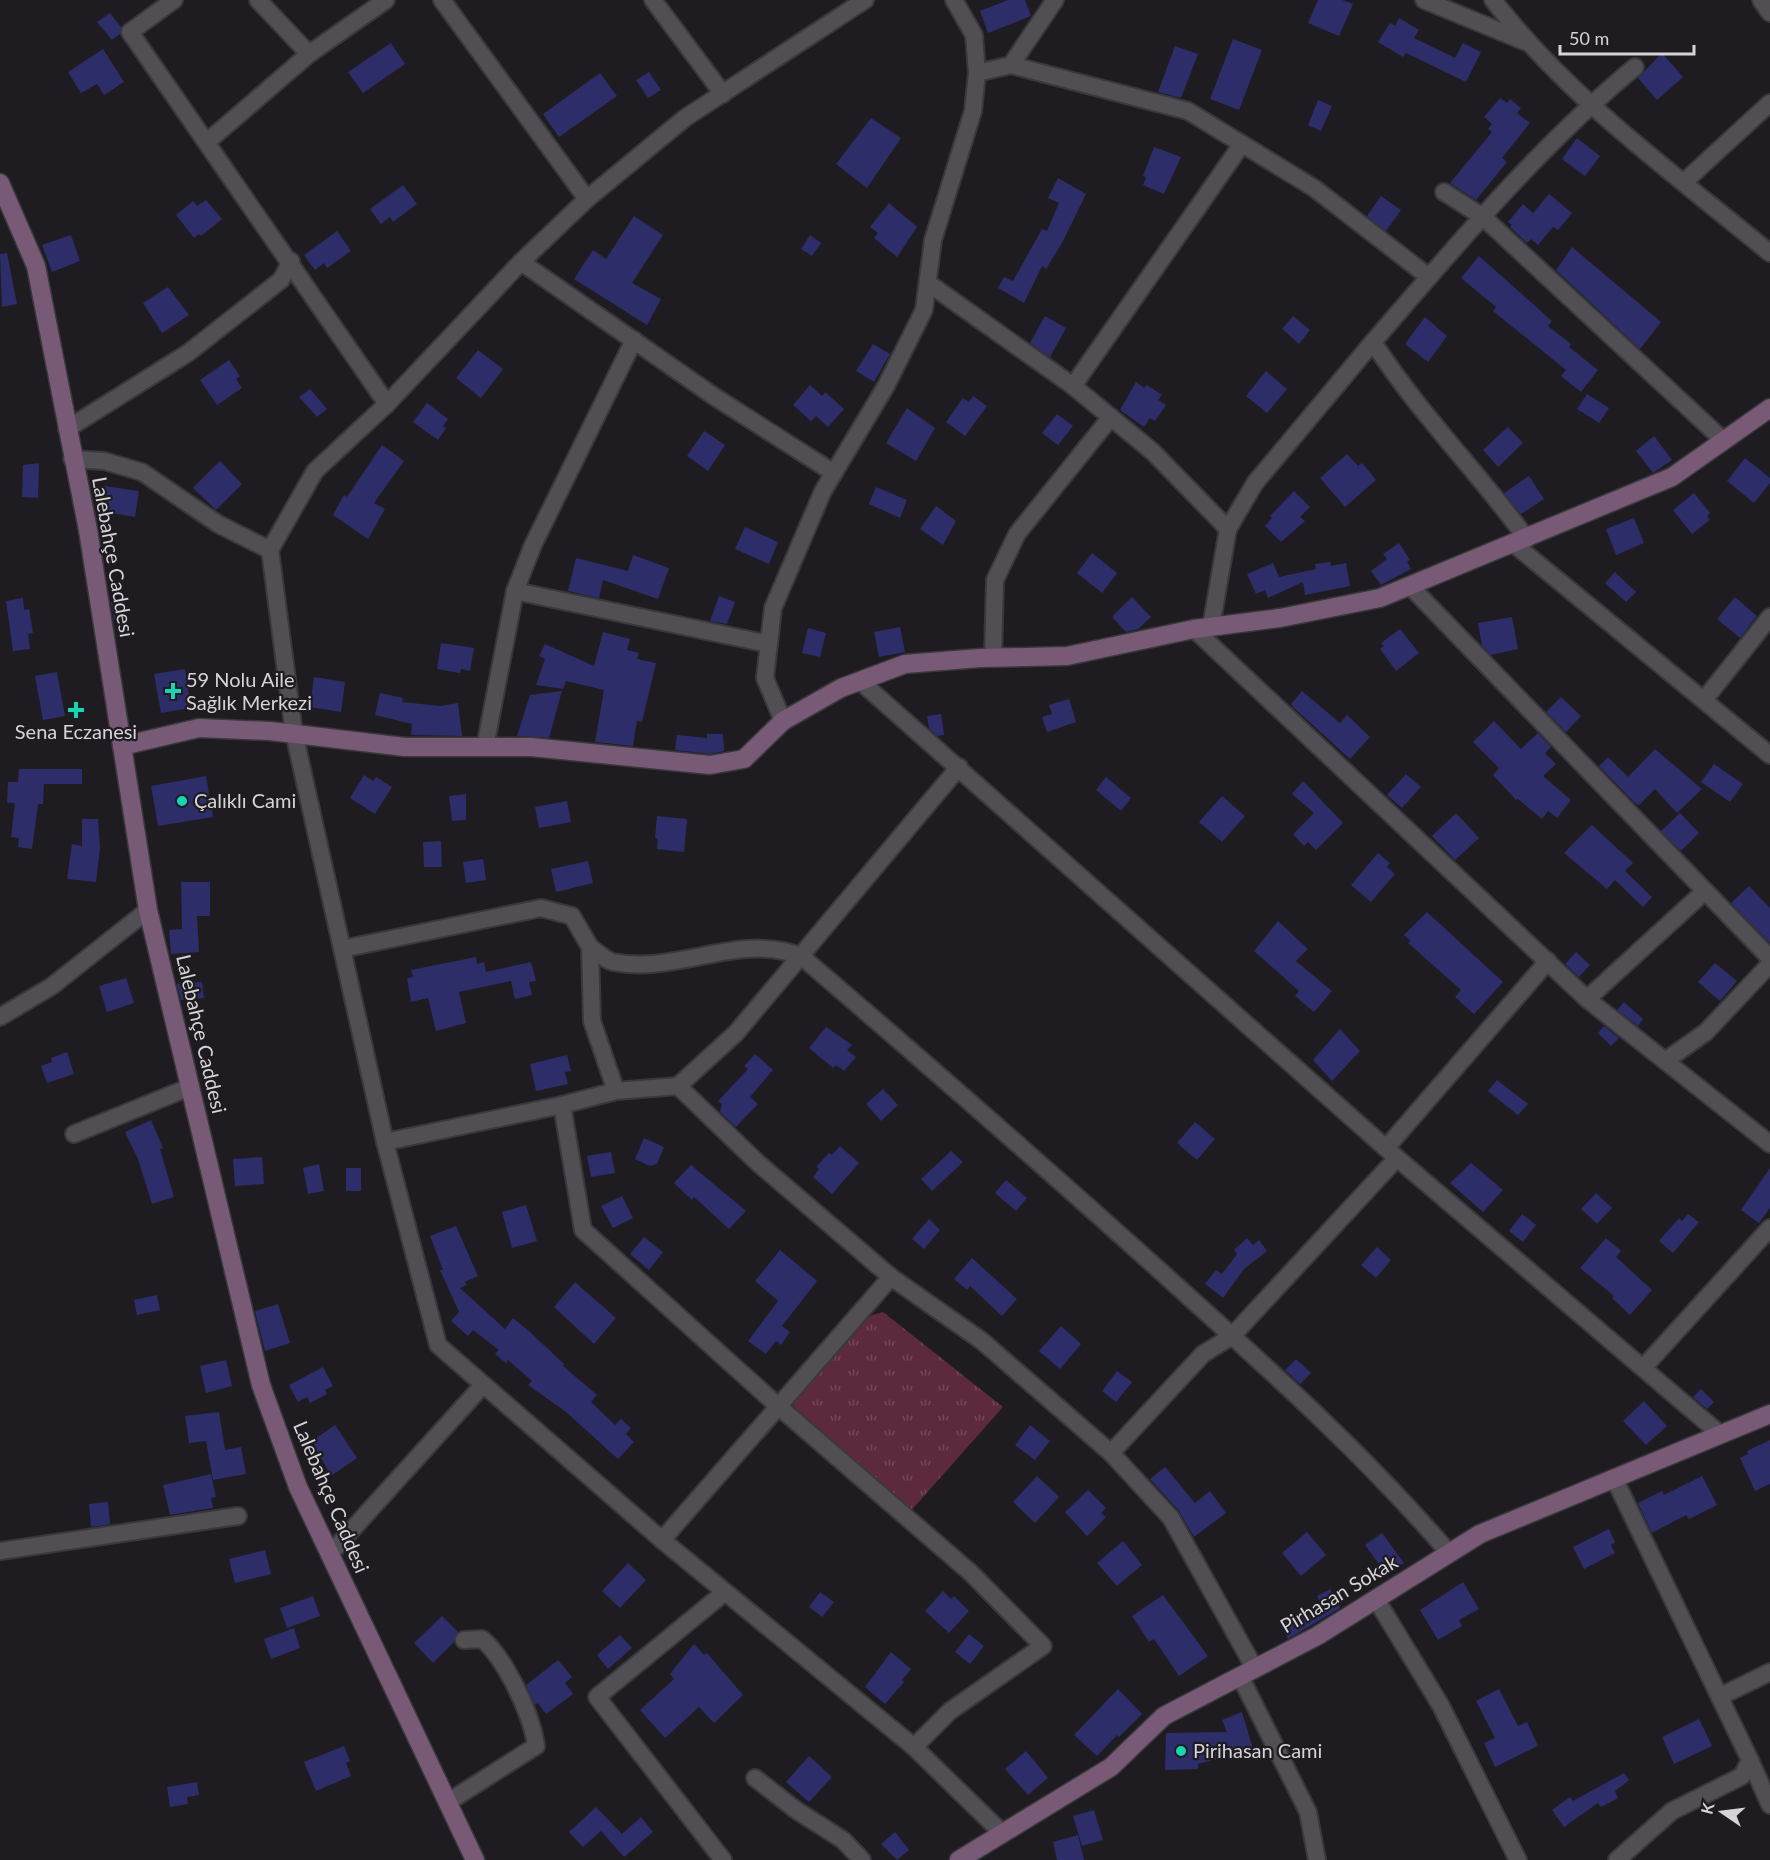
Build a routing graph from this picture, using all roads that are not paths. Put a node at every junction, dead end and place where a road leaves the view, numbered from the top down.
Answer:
1 (174, 0) edge
2 (258, 0) edge
3 (386, 0) edge
4 (442, 0) edge
5 (653, 0) edge
6 (865, 0) edge
7 (954, 0) edge
8 (1055, 0) edge
9 (1424, 0) edge
10 (1494, 0) edge
11 (1761, 0) edge
12 (1770, 13) edge
13 (1526, 42) junction
14 (309, 54) junction
15 (1011, 65) junction
16 (1635, 68) dead end
17 (977, 73) junction
18 (723, 94) junction
19 (1770, 103) edge
20 (1589, 105) junction
21 (207, 142) junction
22 (1242, 144) junction
23 (1684, 182) junction
24 (0, 183) edge
25 (1444, 192) dead end
26 (586, 199) junction
27 (1483, 217) junction
28 (1770, 253) edge
29 (291, 261) junction
30 (521, 262) junction
31 (1429, 278) junction
32 (928, 283) junction
33 (634, 340) junction
34 (1373, 342) junction
35 (1073, 386) junction
36 (387, 404) junction
37 (1770, 408) edge
38 (1111, 417) junction
39 (67, 429) junction
40 (1724, 441) junction
41 (72, 459) junction
42 (834, 473) junction
43 (1228, 529) junction
44 (1520, 541) junction
45 (270, 550) junction
46 (1410, 586) junction
47 (515, 591) junction
48 (1770, 617) edge
49 (1202, 628) junction
50 (769, 644) junction
51 (993, 657) junction
52 (860, 681) junction
53 (1704, 700) junction
54 (783, 721) junction
55 (294, 733) junction
56 (122, 746) junction
57 (485, 747) junction
58 (1770, 755) edge
59 (959, 768) junction
60 (1705, 891) junction
61 (148, 910) junction
62 (590, 947) junction
63 (342, 949) junction
64 (801, 956) junction
65 (1770, 958) edge
66 (1548, 961) junction
67 (1770, 964) edge
68 (1587, 999) junction
69 (0, 1017) edge
70 (1665, 1062) junction
71 (678, 1086) junction
72 (190, 1087) junction
73 (616, 1090) junction
74 (562, 1106) junction
75 (74, 1134) dead end
76 (385, 1142) junction
77 (1770, 1144) edge
78 (1392, 1153) junction
79 (1770, 1228) edge
80 (891, 1277) junction
81 (1232, 1336) junction
82 (1643, 1368) junction
83 (483, 1385) junction
84 (778, 1406) junction
85 (1770, 1414) edge
86 (1720, 1434) junction
87 (1112, 1453) junction
88 (1614, 1478) junction
89 (238, 1516) dead end
90 (662, 1540) junction
91 (0, 1551) edge
92 (1449, 1553) junction
93 (330, 1554) junction
94 (725, 1592) junction
95 (1376, 1599) junction
96 (464, 1640) dead end
97 (1770, 1672) edge
98 (1248, 1673) junction
99 (1721, 1696) junction
100 (914, 1747) junction
101 (1750, 1760) junction
102 (754, 1778) dead end
103 (448, 1802) junction
104 (1770, 1805) edge
105 (1002, 1833) junction
106 (475, 1860) edge
107 (723, 1860) edge
108 (862, 1860) edge
109 (959, 1860) edge
110 (1317, 1860) edge
111 (1518, 1860) edge
112 (1617, 1860) edge

1 - 21 street
2 - 14 street
3 - 14 street
4 - 26 street
5 - 18 street
6 - 18 street
7 - 17 street
8 - 15 street
9 - 13 street
10 - 13 street
11 - 12 street
13 - 20 street
14 - 21 street
15 - 17 street
15 - 22 street
16 - 20 street
17 - 32 street
18 - 26 street
19 - 23 street
20 - 23 street
20 - 27 street
21 - 29 street
22 - 31 street
22 - 35 street
23 - 28 street
24 - 39 street, Lalebahçe Caddesi
25 - 27 street
26 - 30 street
27 - 31 street
27 - 40 street
29 - 36 street
29 - 39 street
30 - 33 street
30 - 36 street
31 - 34 street
32 - 35 street
32 - 42 street
33 - 42 street
33 - 47 street
34 - 43 street
34 - 44 street
35 - 38 street
36 - 45 street
37 - 40 street
38 - 43 street
38 - 51 street
39 - 41 street, Lalebahçe Caddesi
40 - 44 street
41 - 45 street
41 - 56 street, Lalebahçe Caddesi
42 - 50 street
43 - 49 street
44 - 46 street
44 - 53 street
45 - 55 street
46 - 49 street
46 - 60 street
47 - 50 street
47 - 57 street
48 - 53 street
49 - 51 street
49 - 66 street
50 - 54 street
51 - 52 street
52 - 54 street
52 - 59 street
53 - 58 street
54 - 57 street
55 - 56 street
55 - 57 street
55 - 63 street
56 - 61 street, Lalebahçe Caddesi
59 - 64 street
59 - 78 street
60 - 65 street
60 - 68 street
61 - 69 street
61 - 72 street, Lalebahçe Caddesi
62 - 63 street
62 - 64 street
62 - 73 street
63 - 76 street
64 - 71 street
64 - 81 street
66 - 68 street
66 - 78 street
67 - 70 street
68 - 70 street
70 - 77 street
71 - 73 street
71 - 80 street
72 - 75 street
72 - 93 street, Lalebahçe Caddesi
73 - 74 street
74 - 76 street
74 - 84 street
76 - 83 street
78 - 81 street
78 - 82 street
79 - 82 street
80 - 84 street
80 - 87 street
81 - 87 street
81 - 92 street
82 - 86 street
83 - 90 street
83 - 93 street
84 - 90 street
84 - 100 street
85 - 86 street, Pirhasan Sokak
86 - 88 street, Pirhasan Sokak
87 - 98 street
88 - 92 street, Pirhasan Sokak
88 - 99 street
89 - 91 street
90 - 94 street
92 - 95 street, Pirhasan Sokak
93 - 103 street, Lalebahçe Caddesi
94 - 100 street
94 - 107 street
95 - 98 street, Pirhasan Sokak
95 - 111 street
96 - 103 street
97 - 99 street
98 - 105 street, Pirhasan Sokak
98 - 110 street
99 - 101 street
100 - 105 street
101 - 104 street
101 - 112 street
102 - 108 street
103 - 106 street, Lalebahçe Caddesi
105 - 109 street, Pirhasan Sokak

